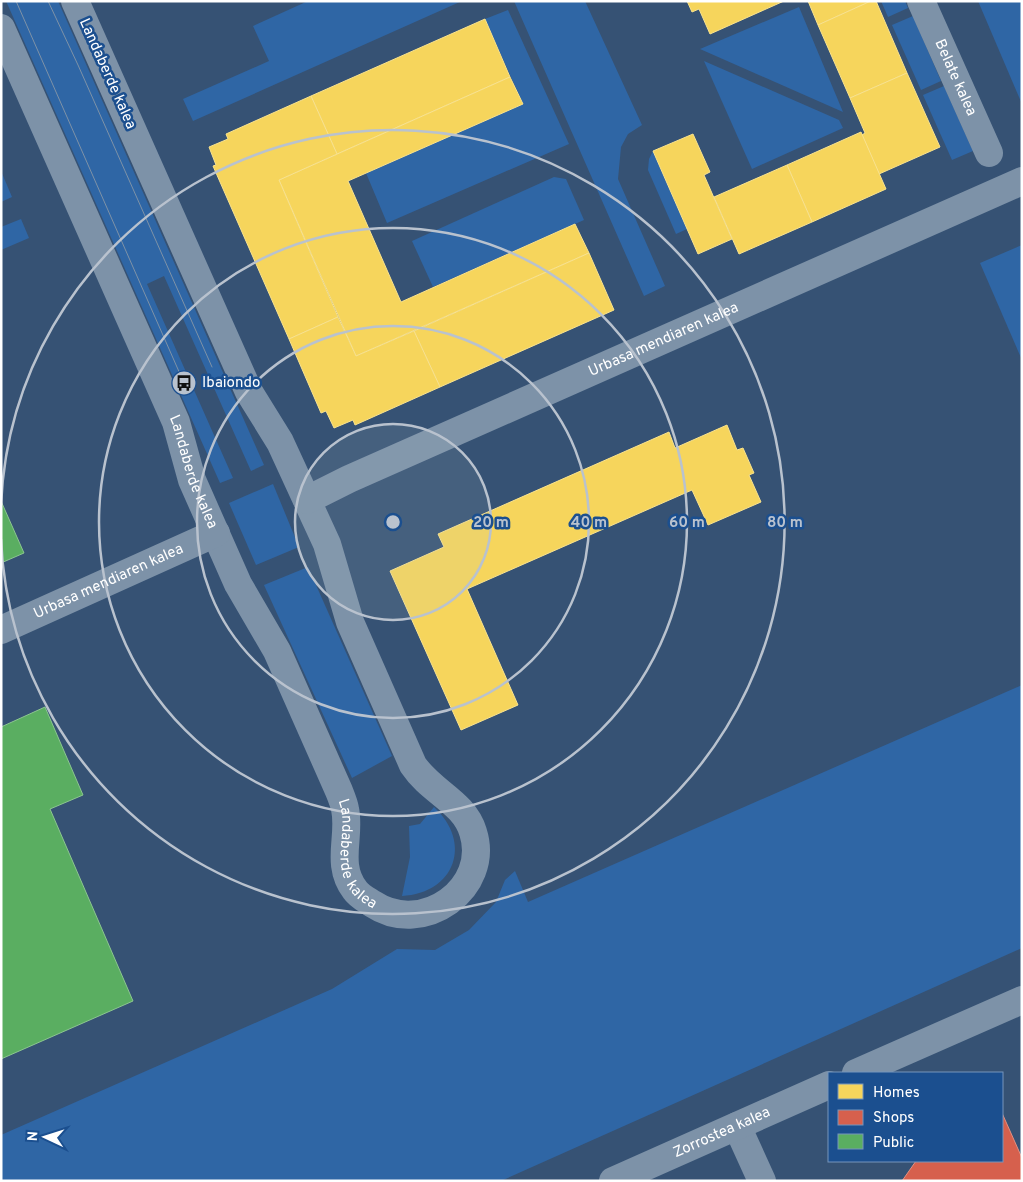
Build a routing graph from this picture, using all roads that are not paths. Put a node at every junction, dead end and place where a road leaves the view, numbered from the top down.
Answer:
1 (75, 1) edge
2 (921, 1) edge
3 (1, 28) edge
4 (989, 153) dead end
5 (1022, 181) edge
6 (307, 500) junction
7 (216, 533) junction
8 (1, 630) edge
9 (1022, 1000) edge
10 (858, 1072) edge
11 (828, 1085) edge
12 (737, 1126) junction
13 (614, 1181) edge
14 (762, 1181) edge

1 - 6 street, Landaberde kalea
2 - 4 street, Belate kalea
3 - 7 street, Landaberde kalea
5 - 6 street, Urbasa mendiaren kalea
6 - 7 street, Landaberde kalea
7 - 8 street, Urbasa mendiaren kalea
9 - 10 street
11 - 12 street, Zorrostea kalea
12 - 13 street, Zorrostea kalea
12 - 14 street

